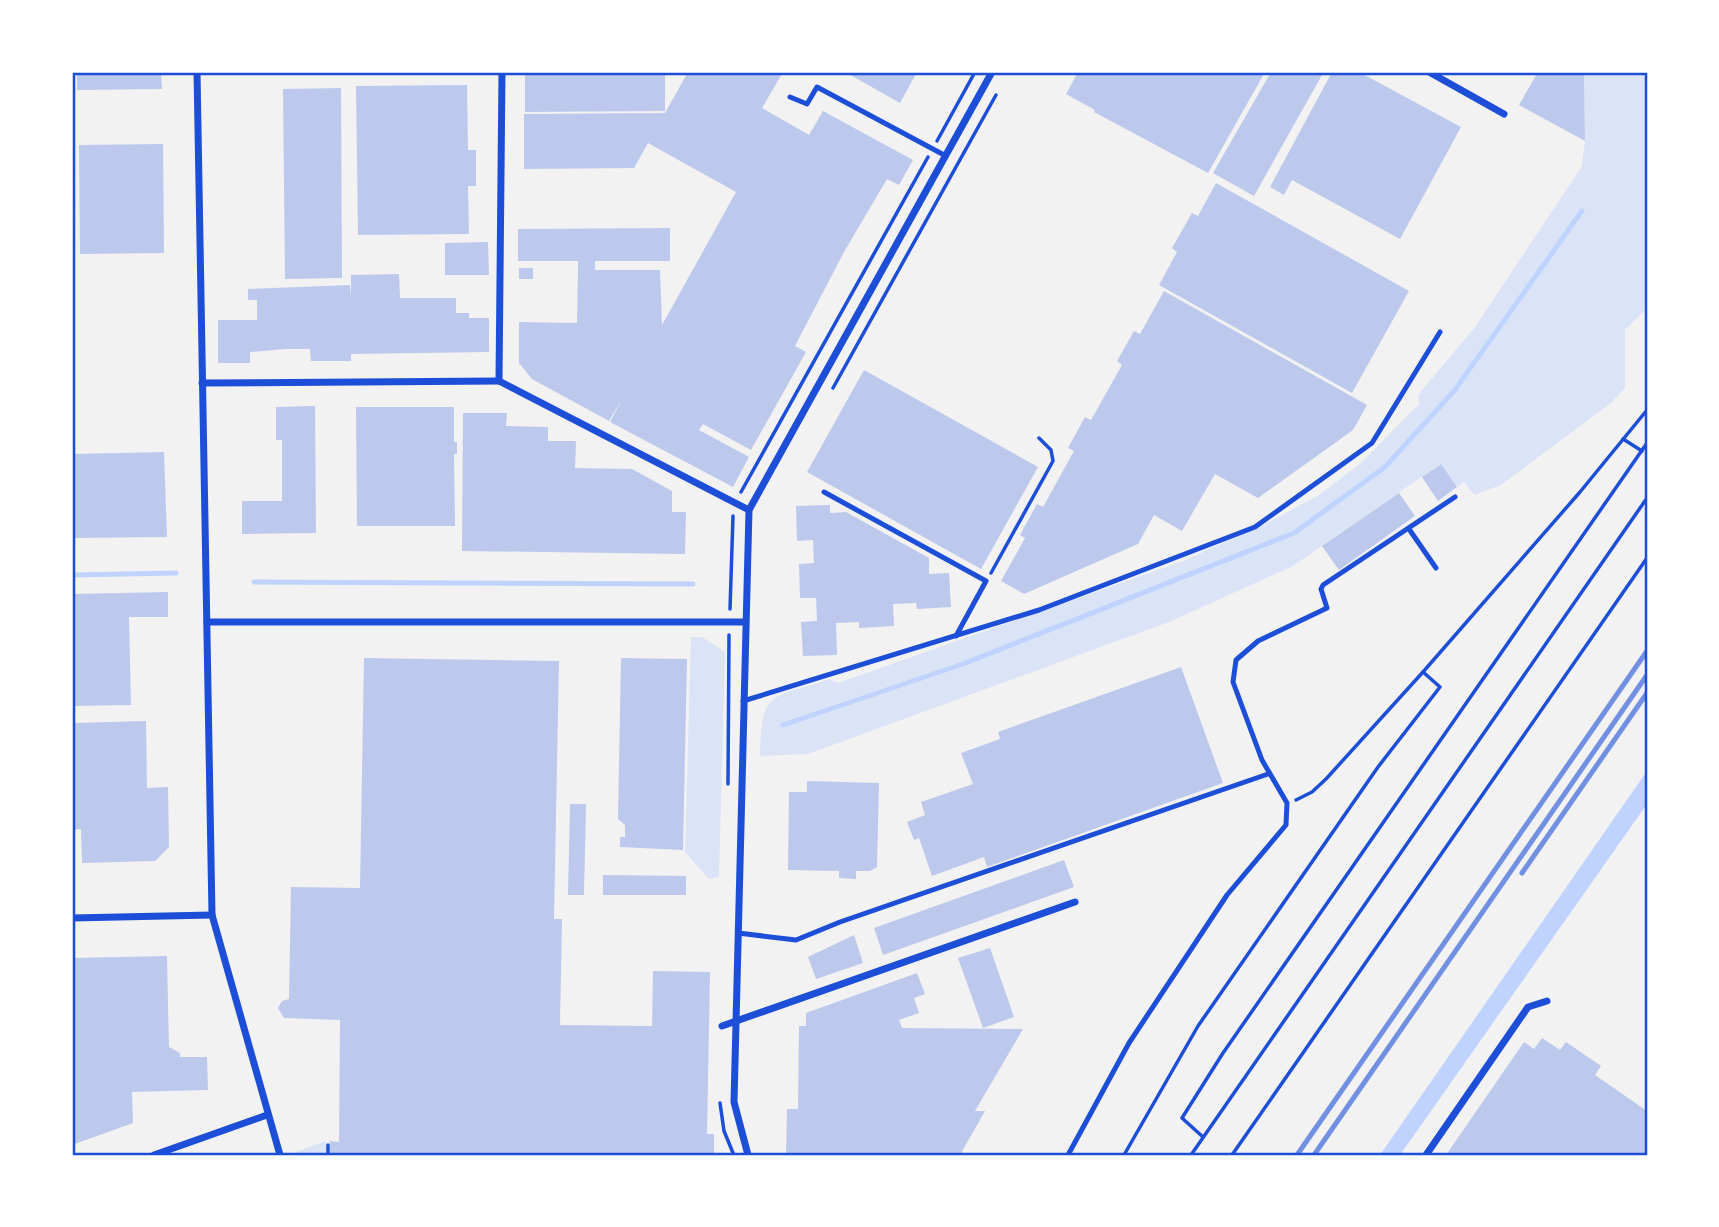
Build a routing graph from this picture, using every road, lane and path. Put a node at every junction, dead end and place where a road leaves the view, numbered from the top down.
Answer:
1 (197, 72) edge
2 (502, 72) edge
3 (975, 72) edge
4 (992, 72) edge
5 (1429, 72) edge
6 (1002, 84) dead end
7 (790, 97) dead end
8 (1504, 114) dead end
9 (933, 149) junction
10 (946, 156) junction
11 (1440, 332) dead end
12 (499, 381) junction
13 (202, 383) junction
14 (830, 393) dead end
15 (1647, 410) edge
16 (1039, 439) dead end
17 (1623, 439) junction
18 (1647, 443) edge
19 (1642, 450) junction
20 (824, 492) dead end
21 (1455, 497) dead end
22 (1647, 498) edge
23 (735, 505) junction
24 (749, 510) junction
25 (1409, 529) junction
26 (1647, 558) edge
27 (1436, 568) dead end
28 (986, 581) junction
29 (207, 622) junction
30 (745, 622) junction
31 (956, 635) junction
32 (1423, 673) junction
33 (743, 701) junction
34 (1268, 774) junction
35 (1287, 803) junction
36 (1075, 902) dead end
37 (212, 915) junction
38 (72, 918) edge
39 (738, 933) junction
40 (1547, 1002) dead end
41 (736, 1021) junction
42 (722, 1026) dead end
43 (267, 1115) junction
44 (1203, 1137) junction
45 (328, 1145) dead end
46 (329, 1153) edge
47 (154, 1155) edge
48 (280, 1155) edge
49 (748, 1155) edge
50 (1068, 1155) edge
51 (1124, 1155) edge
52 (1191, 1155) edge
53 (1232, 1155) edge
54 (1426, 1155) edge

1 - 13 street
2 - 12 street
3 - 9 path
4 - 10 street
5 - 8 street
6 - 14 path
7 - 9 lane
9 - 10 lane
9 - 23 path
10 - 24 street
11 - 31 lane
12 - 13 street
12 - 23 street
13 - 29 street
15 - 17 path
16 - 28 path
17 - 19 path
17 - 32 path
18 - 19 path
19 - 44 path
20 - 28 lane
21 - 25 lane
22 - 44 path
23 - 24 street
24 - 30 street
25 - 27 lane
25 - 34 lane
26 - 53 path
28 - 31 lane
29 - 30 street
29 - 37 street
30 - 33 street
31 - 33 lane
32 - 35 path
32 - 51 path
33 - 39 street
34 - 35 lane
34 - 39 lane
35 - 50 lane
36 - 41 street
37 - 38 street
37 - 43 street
39 - 41 street
40 - 54 street
41 - 42 street
41 - 49 street
43 - 47 street
43 - 48 street
44 - 52 path
45 - 46 path

